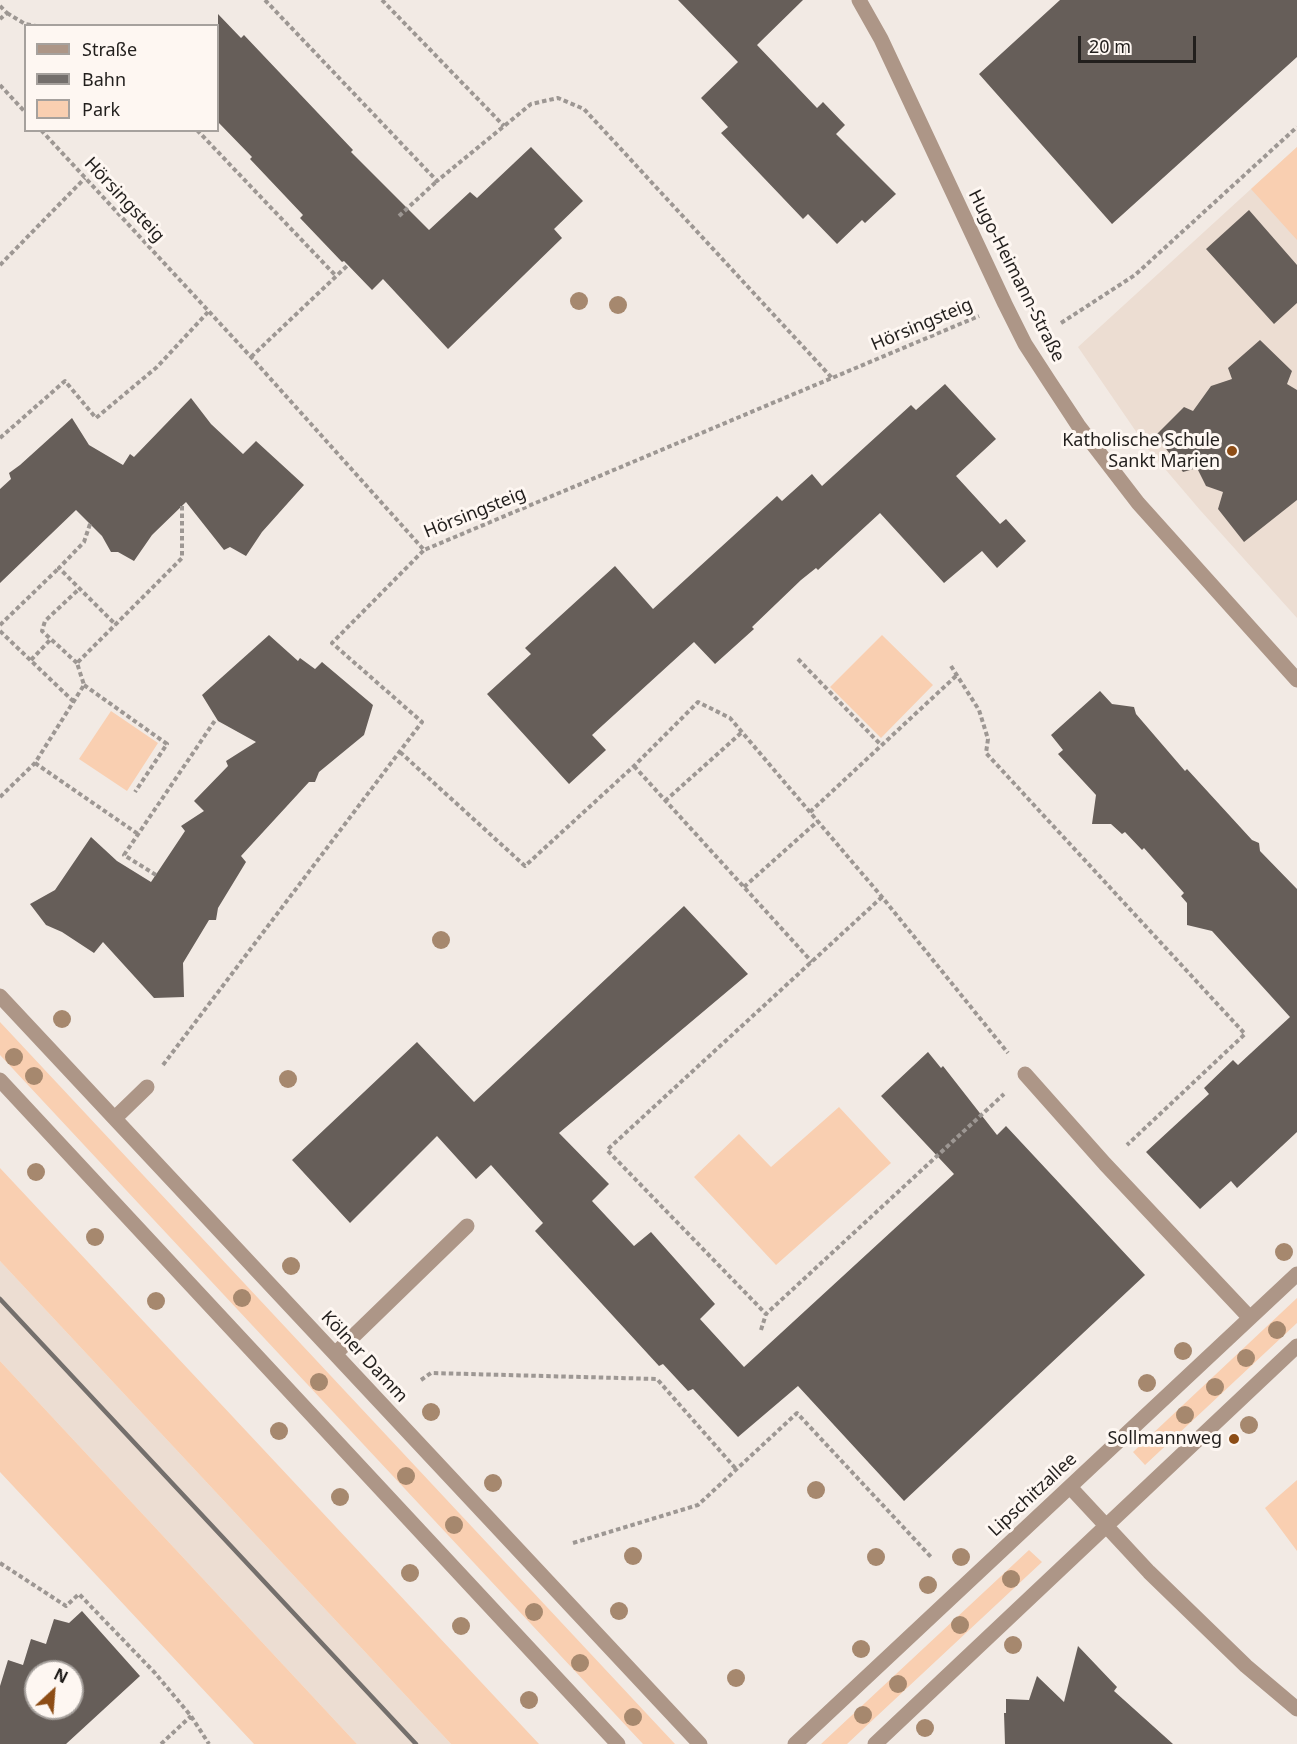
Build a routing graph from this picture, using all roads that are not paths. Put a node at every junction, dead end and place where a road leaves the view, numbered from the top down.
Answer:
1 (859, 0) edge
2 (1297, 680) edge
3 (0, 996) edge
4 (1025, 1074) road end
5 (0, 1080) edge
6 (147, 1087) road end
7 (115, 1118) junction
8 (467, 1226) dead end
9 (1297, 1274) edge
10 (1250, 1318) junction
11 (1297, 1346) edge
12 (335, 1354) junction
13 (1070, 1487) junction
14 (1106, 1526) junction
15 (1297, 1709) edge
16 (618, 1744) edge
17 (700, 1744) edge
18 (795, 1744) edge
19 (874, 1744) edge

1 - 2 street, Hugo-Heimann-Straße
3 - 7 street, Kölner Damm
4 - 10 street
5 - 16 street
6 - 7 street
7 - 12 street, Kölner Damm
8 - 12 street
9 - 10 street, Lipschitzallee
10 - 13 street, Lipschitzallee
11 - 14 street
12 - 17 street, Kölner Damm
13 - 14 street
13 - 18 street, Lipschitzallee
14 - 15 street
14 - 19 street

